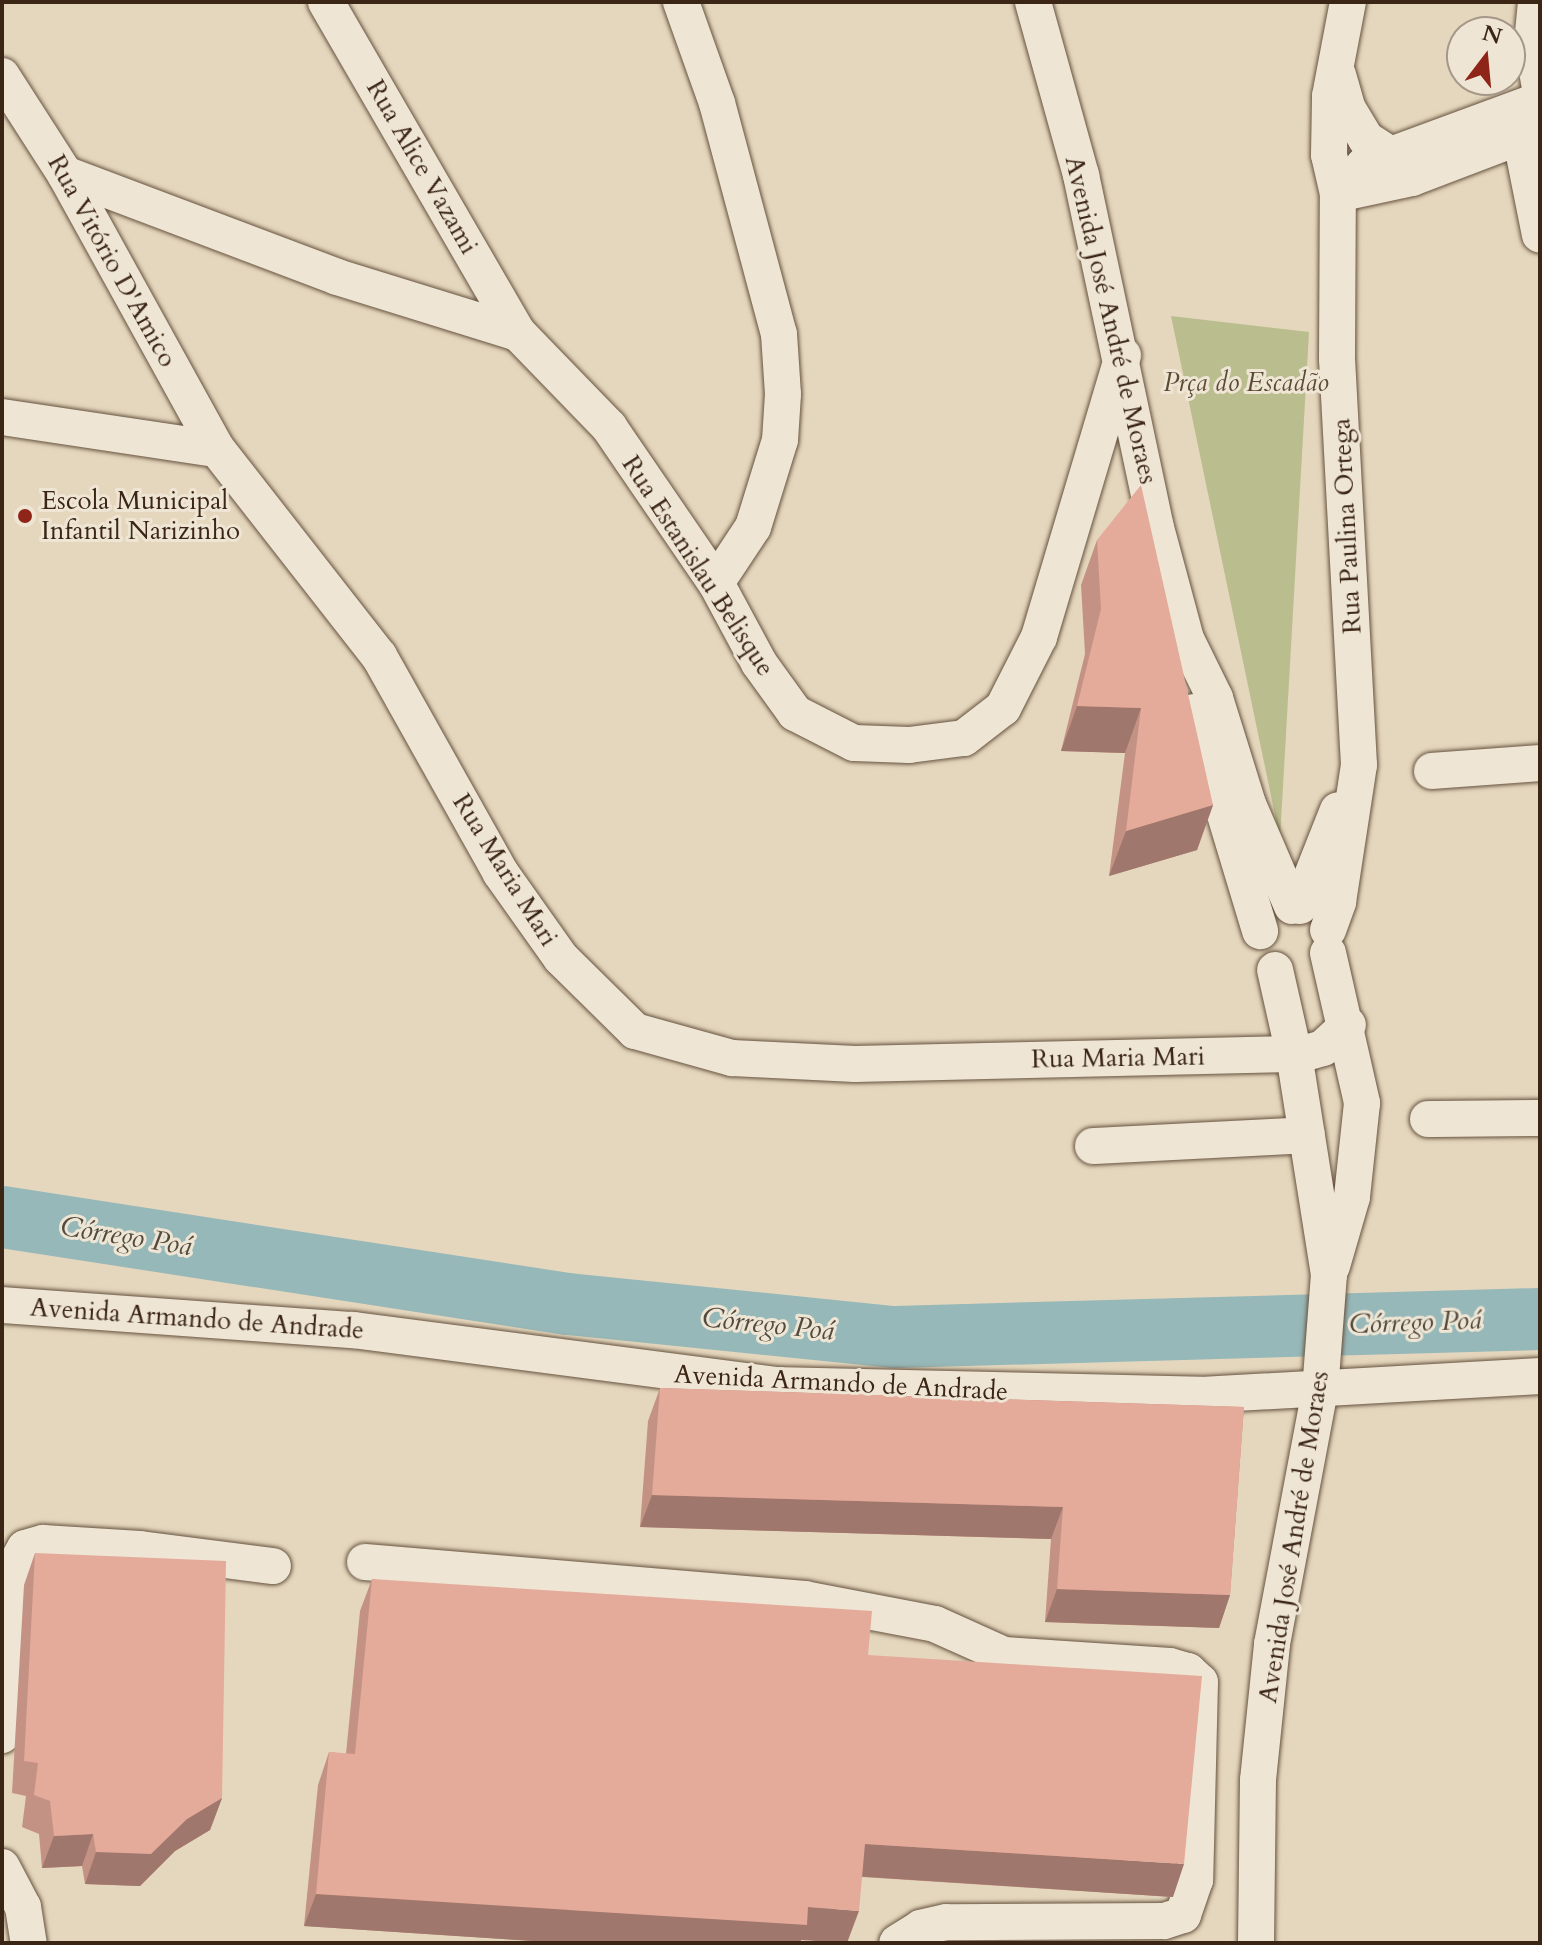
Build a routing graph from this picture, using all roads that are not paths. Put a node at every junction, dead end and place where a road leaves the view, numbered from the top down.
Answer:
1 (326, 2) edge
2 (681, 2) edge
3 (1033, 2) edge
4 (1348, 2) edge
5 (1536, 2) edge
6 (1336, 65) junction
7 (2, 76) edge
8 (1531, 113) edge
9 (1389, 154) junction
10 (65, 174) junction
11 (1338, 194) junction
12 (1540, 235) edge
13 (518, 333) junction
14 (1123, 355) junction
15 (2, 417) edge
16 (217, 449) junction
17 (716, 583) junction
18 (1186, 639) junction
19 (1540, 763) edge
20 (1359, 765) junction
21 (1432, 771) dead end
22 (1296, 906) junction
23 (1260, 931) junction
24 (1328, 941) junction
25 (1275, 970) junction
26 (1348, 1025) junction
27 (1294, 1054) junction
28 (1540, 1118) edge
29 (1428, 1119) dead end
30 (1307, 1135) junction
31 (1093, 1146) dead end
32 (1328, 1287) junction
33 (2, 1305) edge
34 (1540, 1376) edge
35 (1320, 1391) junction
36 (365, 1562) dead end
37 (273, 1566) dead end
38 (2, 1735) edge
39 (2, 1867) edge
40 (29, 1943) edge
41 (897, 1943) edge
42 (1256, 1943) edge

1 - 13 street, Rua Alice Vazami
2 - 17 street
3 - 14 street, Avenida José André de Moraes
4 - 6 street, Rua Paulina Ortega
5 - 8 street
6 - 9 street
6 - 11 street, Rua Paulina Ortega
7 - 10 street, Rua Vitório D'Amico
8 - 9 street
8 - 11 street
8 - 12 street
9 - 11 street
10 - 13 street, Rua Estanislau Belisque
10 - 16 street, Rua Vitório D'Amico
11 - 20 street, Rua Paulina Ortega
13 - 17 street, Rua Estanislau Belisque
14 - 17 street, Rua Estanislau Belisque
14 - 18 street, Avenida José André de Moraes
15 - 16 street
16 - 27 street, Rua Maria Mari
18 - 22 street, Avenida José André de Moraes
18 - 23 street, Avenida José André de Moraes
19 - 21 street
20 - 22 street, Rua Paulina Ortega
20 - 24 street, Rua Paulina Ortega
22 - 23 street
22 - 24 street
23 - 25 street
24 - 25 street
24 - 26 street, Avenida José André de Moraes
25 - 27 street, Avenida José André de Moraes
26 - 27 street, Rua Maria Mari
26 - 32 street, Avenida José André de Moraes
27 - 30 street, Avenida José André de Moraes
28 - 29 street
30 - 31 street
30 - 32 street, Avenida José André de Moraes
32 - 35 street, Avenida José André de Moraes
33 - 35 street, Avenida Armando de Andrade
34 - 35 street, Avenida Armando de Andrade
35 - 42 street, Avenida José André de Moraes
36 - 41 street
37 - 38 street
39 - 40 street

